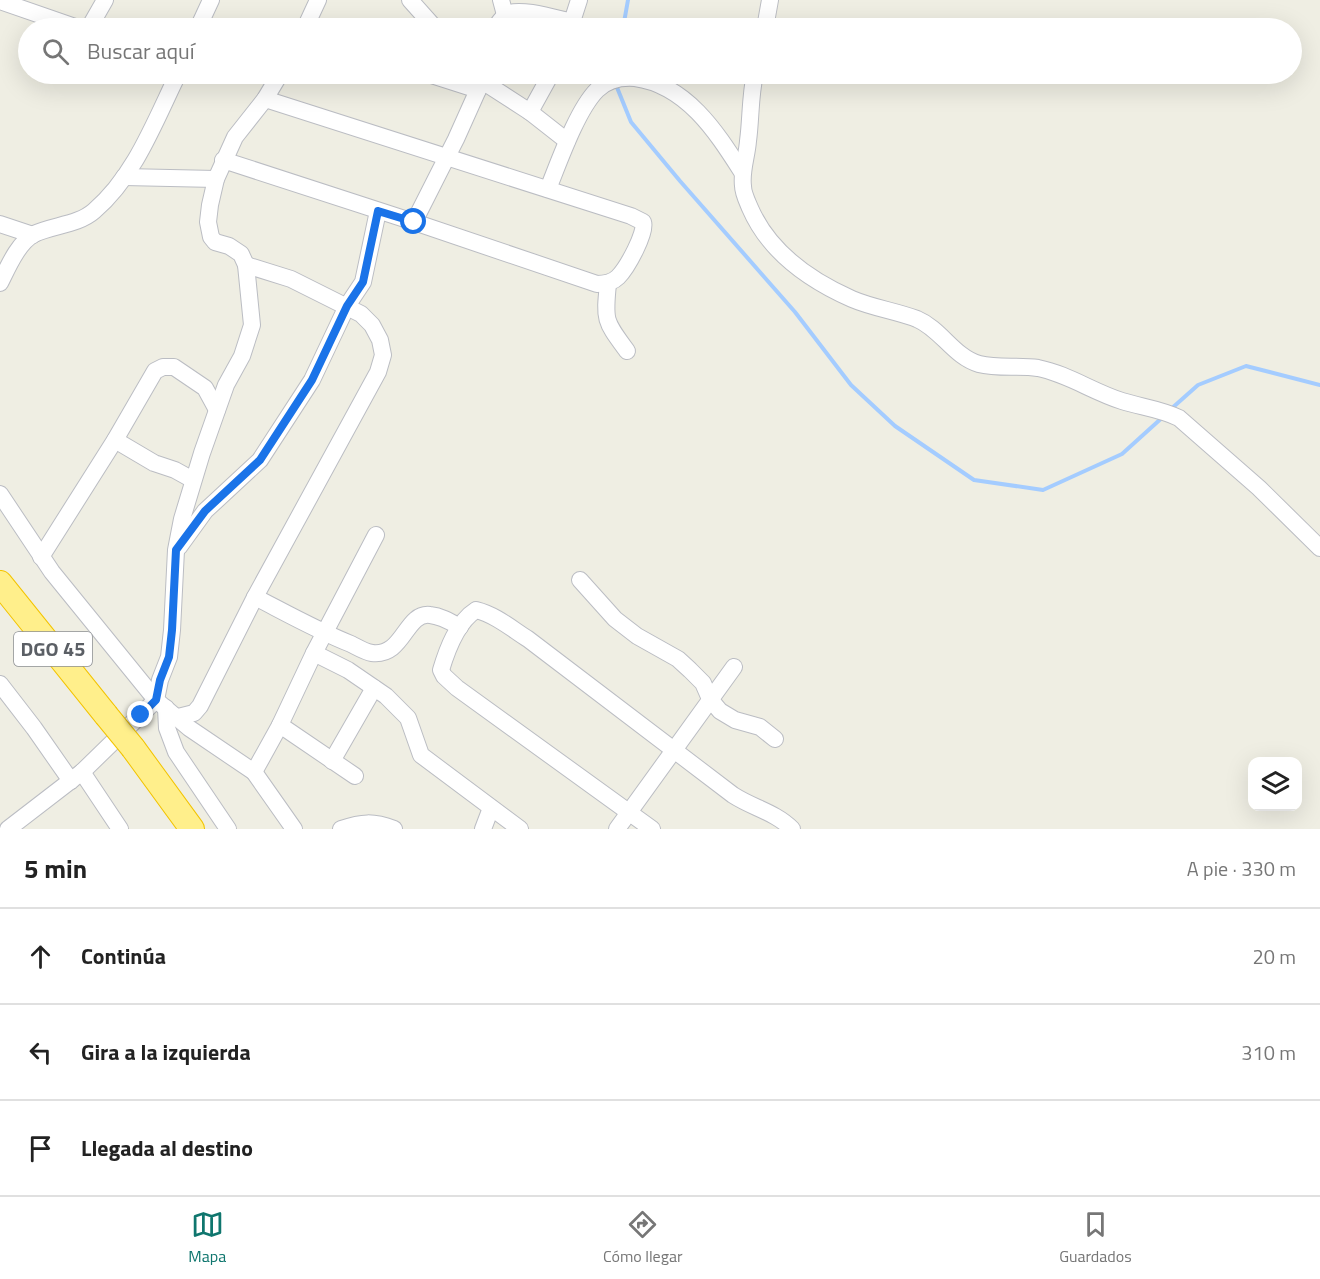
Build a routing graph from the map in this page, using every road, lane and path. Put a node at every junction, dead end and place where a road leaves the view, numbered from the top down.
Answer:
1 (105, 0) edge
2 (211, 0) edge
3 (318, 0) edge
4 (410, 0) edge
5 (579, 0) edge
6 (770, 0) edge
7 (0, 1) edge
8 (500, 15) edge
9 (49, 18) edge
10 (95, 18) edge
11 (203, 18) edge
12 (310, 18) edge
13 (426, 18) edge
14 (552, 18) edge
15 (573, 18) edge
16 (767, 18) edge
17 (173, 84) edge
18 (274, 84) edge
19 (478, 84) edge
20 (482, 84) edge
21 (545, 84) edge
22 (606, 84) edge
23 (659, 84) edge
24 (754, 84) edge
25 (265, 99) junction
26 (530, 112) junction
27 (567, 141) junction
28 (446, 157) junction
29 (223, 160) junction
30 (742, 172) junction
31 (124, 177) junction
32 (216, 178) junction
33 (548, 189) junction
34 (378, 211) junction
35 (414, 222) junction
36 (0, 224) edge
37 (33, 235) junction
38 (246, 265) junction
39 (0, 283) edge
40 (608, 284) junction
41 (347, 306) junction
42 (627, 351) dead end
43 (217, 410) junction
44 (115, 440) junction
45 (193, 480) junction
46 (0, 494) edge
47 (376, 535) dead end
48 (1320, 548) edge
49 (176, 550) junction
50 (41, 557) junction
51 (580, 580) dead end
52 (0, 584) edge
53 (255, 597) junction
54 (460, 627) junction
55 (325, 634) junction
56 (314, 653) junction
57 (734, 667) dead end
58 (0, 684) edge
59 (374, 688) junction
60 (710, 699) junction
61 (167, 708) junction
62 (280, 725) junction
63 (775, 739) dead end
64 (672, 750) junction
65 (332, 762) junction
66 (254, 772) junction
67 (77, 776) junction
68 (356, 776) dead end
69 (491, 808) junction
70 (629, 812) junction
71 (0, 816) edge
72 (13, 825) edge
73 (120, 829) edge
74 (192, 829) edge
75 (228, 829) edge
76 (294, 829) edge
77 (341, 829) edge
78 (394, 829) edge
79 (483, 829) edge
80 (520, 829) edge
81 (617, 829) edge
82 (652, 829) edge
83 (792, 829) edge

1 - 10 street
2 - 11 street
3 - 12 street
4 - 13 street
5 - 15 street
6 - 16 street
7 - 9 street
8 - 14 street
17 - 31 street
18 - 25 street
19 - 28 street
20 - 26 street
21 - 26 street
22 - 27 street
23 - 30 street
24 - 30 street
25 - 28 street
25 - 29 street
26 - 27 street
27 - 33 street
28 - 33 street
28 - 35 street
29 - 32 street
29 - 34 street
30 - 48 street
31 - 32 street
31 - 37 street
32 - 38 street
33 - 40 street
34 - 35 street
34 - 41 street
35 - 40 street
36 - 37 street
37 - 39 street
38 - 41 street
38 - 43 street
40 - 42 street
41 - 49 street
41 - 53 street
43 - 44 street
43 - 45 street
44 - 45 street
44 - 50 street
45 - 49 street
46 - 50 street
47 - 55 street
49 - 61 street
50 - 61 street
51 - 60 street
52 - 74 highway, DGO 45, bridge
53 - 55 street
53 - 61 street
54 - 55 street
54 - 64 street
54 - 70 street
55 - 56 street
56 - 59 street
56 - 62 street
57 - 60 street
58 - 67 street
59 - 65 street
59 - 69 street
60 - 63 street
60 - 64 street
61 - 66 street
61 - 67 street
61 - 75 street
62 - 65 street
62 - 66 street
64 - 70 street
64 - 83 street
65 - 68 street
66 - 76 street
67 - 72 street
67 - 73 street
69 - 79 street
69 - 80 street
70 - 81 street
70 - 82 street
71 - 72 street
77 - 78 street

